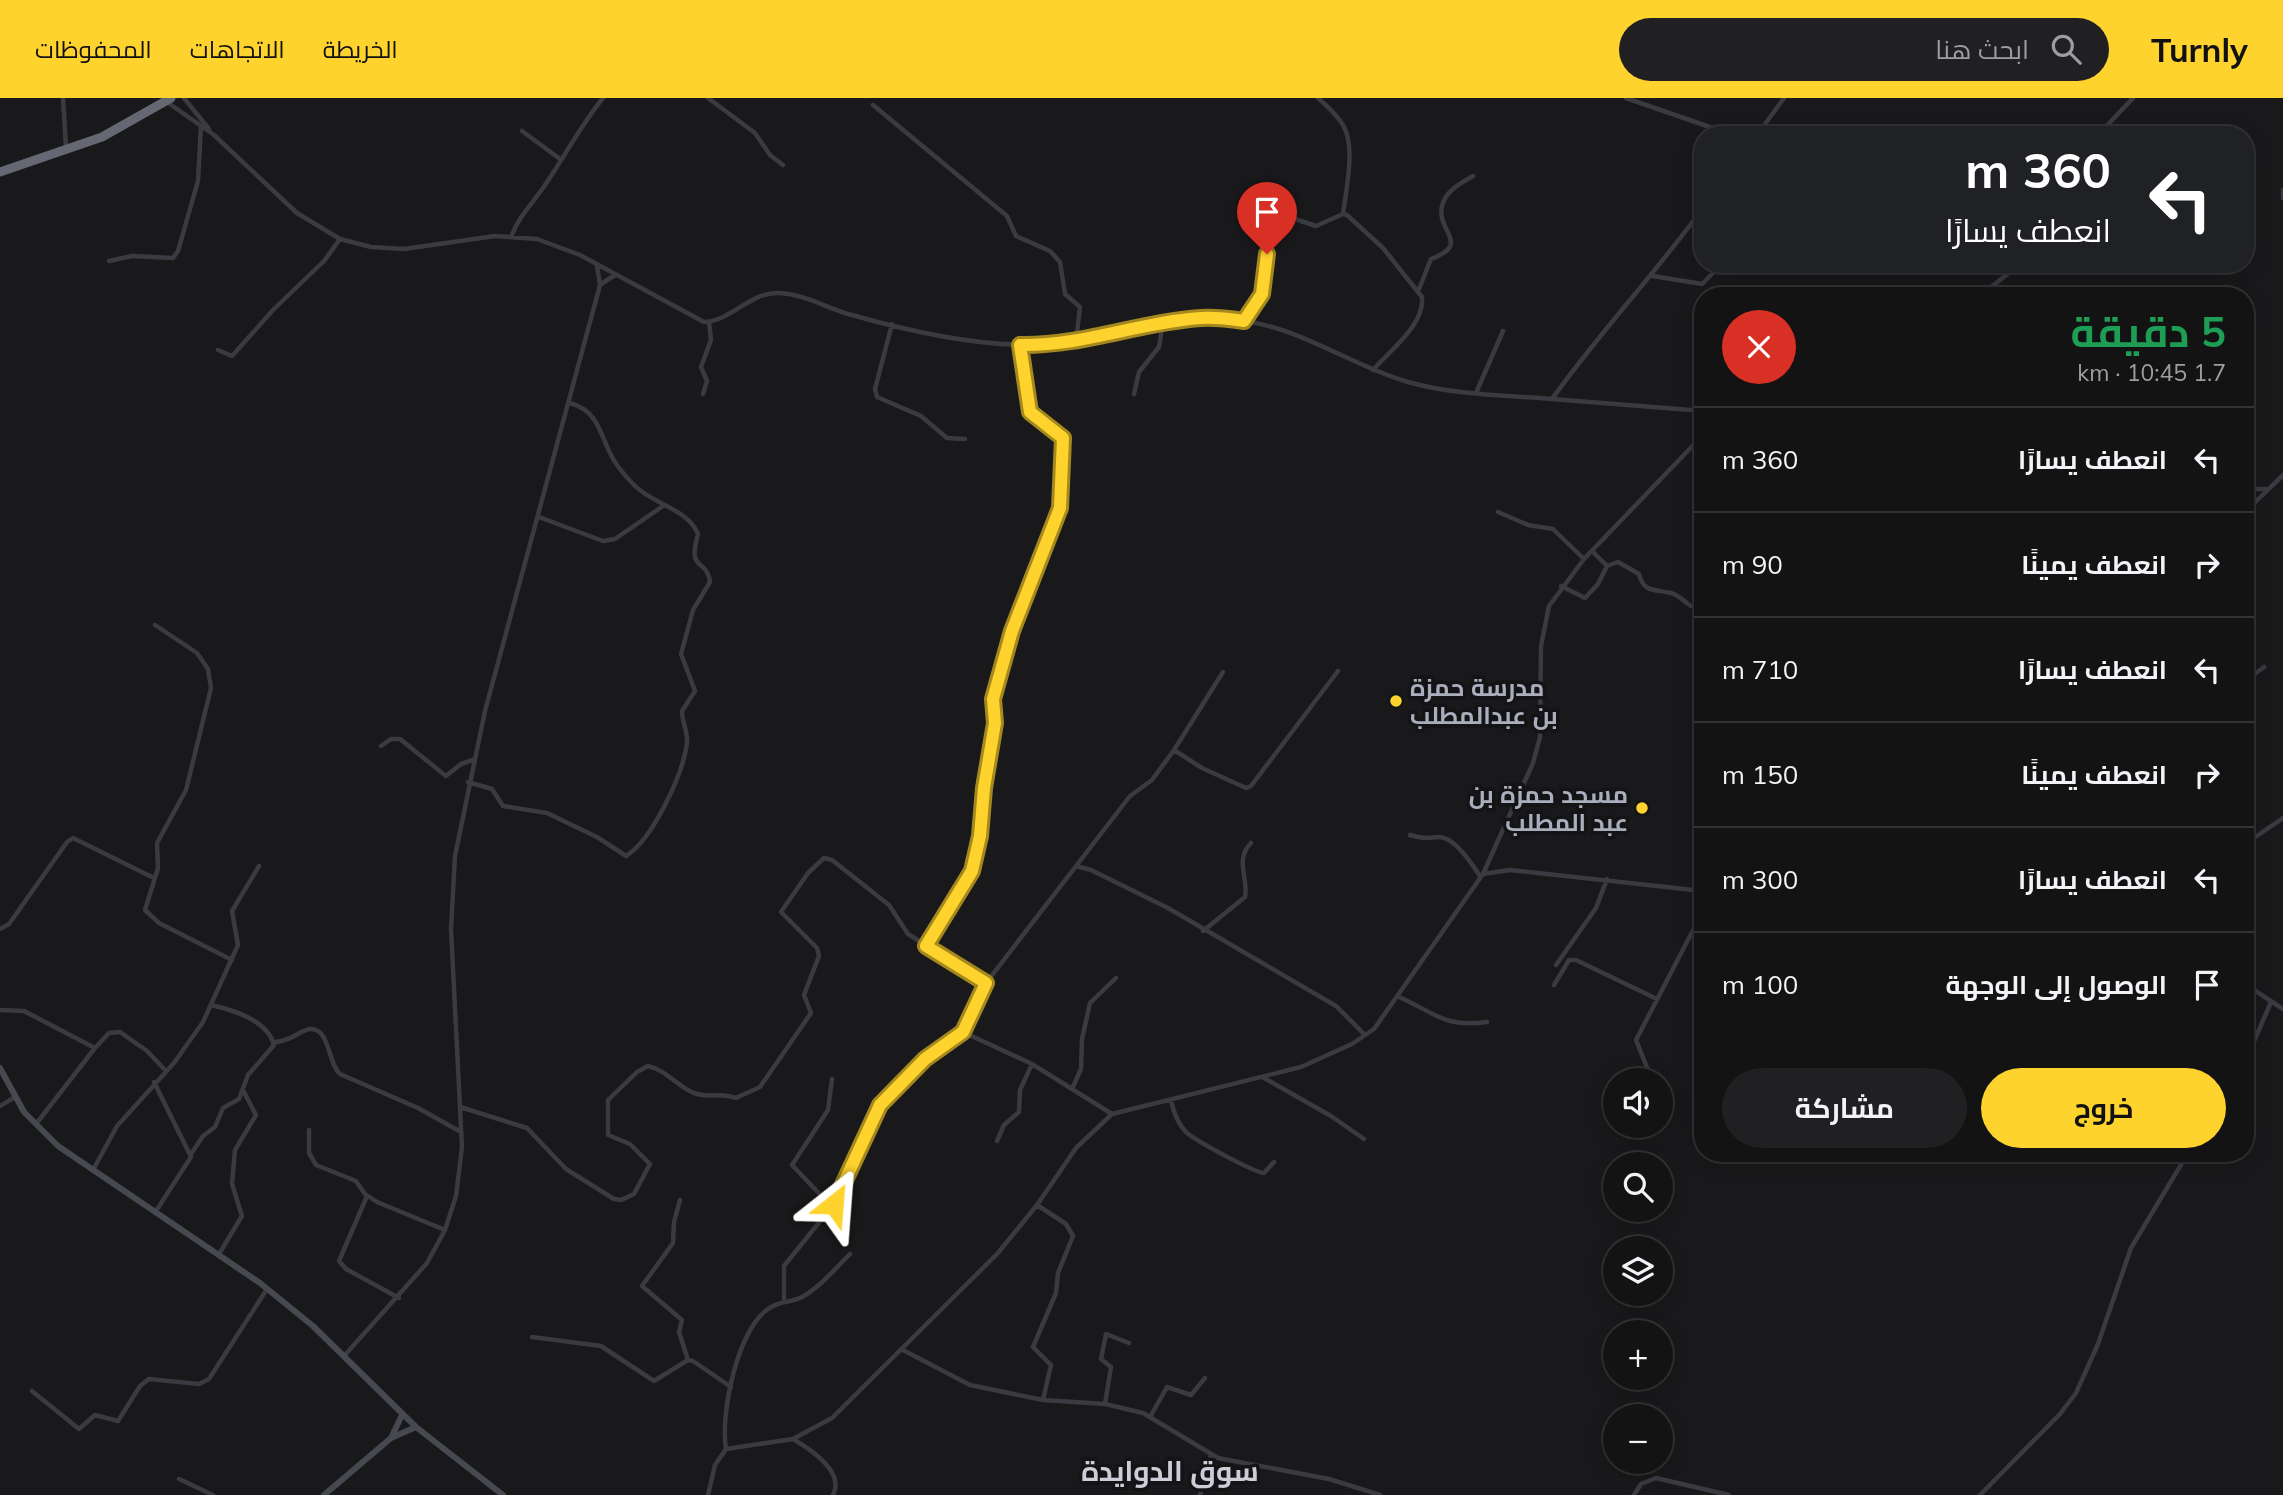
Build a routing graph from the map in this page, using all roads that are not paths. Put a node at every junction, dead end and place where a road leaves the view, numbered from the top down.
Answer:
1 (63, 98) edge
2 (184, 98) edge
3 (603, 98) edge
4 (708, 98) edge
5 (1318, 98) edge
6 (1626, 98) edge
7 (1784, 98) edge
8 (2133, 98) edge
9 (168, 100) edge
10 (873, 105) dead end
11 (201, 125) junction
12 (1707, 126) edge
13 (1764, 126) edge
14 (2107, 126) edge
15 (522, 131) dead end
16 (214, 135) junction
17 (66, 149) junction
18 (560, 159) junction
19 (783, 165) dead end
20 (0, 172) edge
21 (1473, 176) dead end
22 (2283, 190) edge
23 (2283, 198) edge
24 (1343, 214) junction
25 (1694, 220) edge
26 (511, 237) junction
27 (340, 239) junction
28 (109, 261) dead end
29 (597, 265) junction
30 (1713, 273) dead end
31 (2009, 273) edge
32 (615, 275) junction
33 (1653, 276) junction
34 (600, 285) junction
35 (1991, 287) edge
36 (1418, 290) junction
37 (1244, 321) junction
38 (709, 322) junction
39 (1163, 322) junction
40 (892, 324) junction
41 (1503, 331) dead end
42 (1076, 341) junction
43 (1020, 345) junction
44 (218, 350) dead end
45 (1373, 370) junction
46 (1476, 393) junction
47 (703, 394) dead end
48 (1134, 394) dead end
49 (1552, 399) junction
50 (570, 403) junction
51 (1694, 410) edge
52 (965, 439) dead end
53 (1694, 444) edge
54 (2283, 475) edge
55 (2254, 489) edge
56 (2267, 489) junction
57 (2254, 503) edge
58 (663, 506) junction
59 (1498, 512) dead end
60 (539, 517) junction
61 (1592, 551) junction
62 (1584, 559) junction
63 (1607, 566) junction
64 (1561, 586) junction
65 (1691, 606) dead end
66 (155, 625) dead end
67 (2264, 667) dead end
68 (1338, 670) dead end
69 (1223, 672) dead end
70 (2254, 674) edge
71 (381, 746) dead end
72 (1174, 750) junction
73 (473, 760) junction
74 (468, 782) junction
75 (2283, 818) edge
76 (1410, 835) dead end
77 (2254, 838) edge
78 (1251, 843) dead end
79 (259, 866) dead end
80 (1076, 866) junction
81 (1482, 875) junction
82 (155, 878) junction
83 (1607, 879) junction
84 (1694, 890) edge
85 (1694, 928) edge
86 (0, 929) edge
87 (1203, 931) junction
88 (926, 946) junction
89 (232, 960) junction
90 (1556, 965) dead end
91 (1116, 978) dead end
92 (986, 983) junction
93 (1554, 985) dead end
94 (2254, 990) edge
95 (1399, 997) junction
96 (1657, 999) junction
97 (2271, 1002) junction
98 (211, 1005) junction
99 (2283, 1009) edge
100 (0, 1010) edge
101 (1487, 1022) dead end
102 (963, 1032) junction
103 (1365, 1035) junction
104 (2254, 1041) edge
105 (274, 1042) junction
106 (95, 1048) junction
107 (1032, 1064) junction
108 (0, 1068) edge
109 (1647, 1068) edge
110 (166, 1071) junction
111 (1264, 1077) junction
112 (832, 1079) dead end
113 (154, 1082) junction
114 (1072, 1088) junction
115 (244, 1092) junction
116 (15, 1097) junction
117 (1171, 1100) junction
118 (0, 1106) edge
119 (460, 1107) junction
120 (1112, 1114) junction
121 (35, 1125) junction
122 (309, 1129) dead end
123 (461, 1132) junction
124 (1364, 1139) dead end
125 (997, 1141) dead end
126 (191, 1154) junction
127 (1274, 1162) dead end
128 (2183, 1162) edge
129 (92, 1171) junction
130 (367, 1196) junction
131 (680, 1200) dead end
132 (1037, 1205) junction
133 (832, 1207) junction
134 (156, 1211) junction
135 (445, 1230) junction
136 (219, 1254) junction
137 (850, 1254) dead end
138 (268, 1289) junction
139 (399, 1298) junction
140 (784, 1299) junction
141 (532, 1337) dead end
142 (1129, 1343) dead end
143 (901, 1349) junction
144 (344, 1356) junction
145 (688, 1360) junction
146 (1205, 1378) dead end
147 (731, 1387) junction
148 (32, 1391) dead end
149 (1042, 1400) junction
150 (1105, 1404) junction
151 (402, 1415) junction
152 (1150, 1417) junction
153 (416, 1427) junction
154 (391, 1438) junction
155 (793, 1439) junction
156 (726, 1449) junction
157 (1211, 1455) junction
158 (179, 1479) dead end
159 (213, 1495) edge
160 (324, 1495) edge
161 (503, 1495) edge
162 (708, 1495) edge
163 (833, 1495) edge
164 (1200, 1495) edge
165 (1380, 1495) edge
166 (1634, 1495) edge
167 (1729, 1495) edge
168 (1980, 1495) edge

1 - 17 street
2 - 16 street
3 - 18 street
4 - 19 street
5 - 24 street
6 - 12 street
7 - 13 street
8 - 14 street
9 - 11 street
9 - 17 highway
10 - 42 street
11 - 16 street
11 - 28 street
15 - 18 street
16 - 27 street
17 - 20 highway
18 - 26 street
21 - 36 street
22 - 23 street
24 - 36 street
24 - 37 street
25 - 33 street
26 - 27 street
26 - 29 street
27 - 44 street
29 - 32 street
29 - 34 street
30 - 33 street
31 - 35 street
32 - 34 street
32 - 38 street
33 - 49 street
34 - 50 street
36 - 45 street
37 - 39 street
37 - 45 street
38 - 40 street
38 - 47 street
39 - 42 street
39 - 48 street
40 - 43 street
40 - 52 street
41 - 46 street
42 - 43 street
43 - 88 street
45 - 46 street
46 - 49 street
49 - 51 street
50 - 58 street
50 - 60 street
53 - 61 street
54 - 56 street
55 - 56 street
56 - 57 street
58 - 60 street
58 - 74 street
59 - 62 street
60 - 73 street
61 - 62 street
61 - 63 street
62 - 64 street
63 - 64 street
63 - 65 street
64 - 81 street
66 - 82 street
67 - 70 street
68 - 72 street
69 - 72 street
71 - 73 street
72 - 80 street
73 - 74 street
74 - 119 street
75 - 77 street
76 - 81 street
78 - 87 street
79 - 89 street
80 - 87 street
80 - 92 street
81 - 83 street
81 - 95 street
82 - 86 street
82 - 89 street
83 - 84 street
83 - 90 street
85 - 96 street
87 - 103 street
88 - 92 street
88 - 119 street
89 - 98 street
91 - 114 street
92 - 102 street
93 - 96 street
94 - 97 street
95 - 101 street
95 - 103 street
96 - 109 street
97 - 99 street
97 - 104 street
98 - 105 street
98 - 110 street
100 - 106 street
102 - 107 street
102 - 133 street
103 - 111 street
105 - 115 street
105 - 123 street
106 - 110 street
106 - 121 street
107 - 114 street
107 - 125 street
108 - 116 street
110 - 113 street
111 - 117 street
111 - 124 street
112 - 133 street
113 - 126 street
113 - 129 street
114 - 120 street
115 - 126 street
115 - 136 street
116 - 118 street
116 - 121 street
117 - 120 street
117 - 127 street
119 - 123 street
120 - 132 street
121 - 129 street
122 - 130 street
123 - 135 street
126 - 134 street
128 - 168 street
129 - 134 street
130 - 135 street
130 - 139 street
131 - 145 street
132 - 143 street
132 - 149 street
133 - 140 street
134 - 136 street
135 - 139 street
136 - 138 street
137 - 140 street
138 - 144 street
138 - 148 street
139 - 144 street
140 - 147 street
141 - 145 street
142 - 150 street
143 - 149 street
143 - 155 street
144 - 151 street
145 - 147 street
146 - 152 street
147 - 156 street
149 - 150 street
150 - 152 street
151 - 153 street
151 - 154 street
152 - 157 street
153 - 154 street
153 - 161 street
154 - 160 street
155 - 156 street
155 - 163 street
156 - 162 street
157 - 164 street
157 - 165 street
158 - 159 street
166 - 167 street

